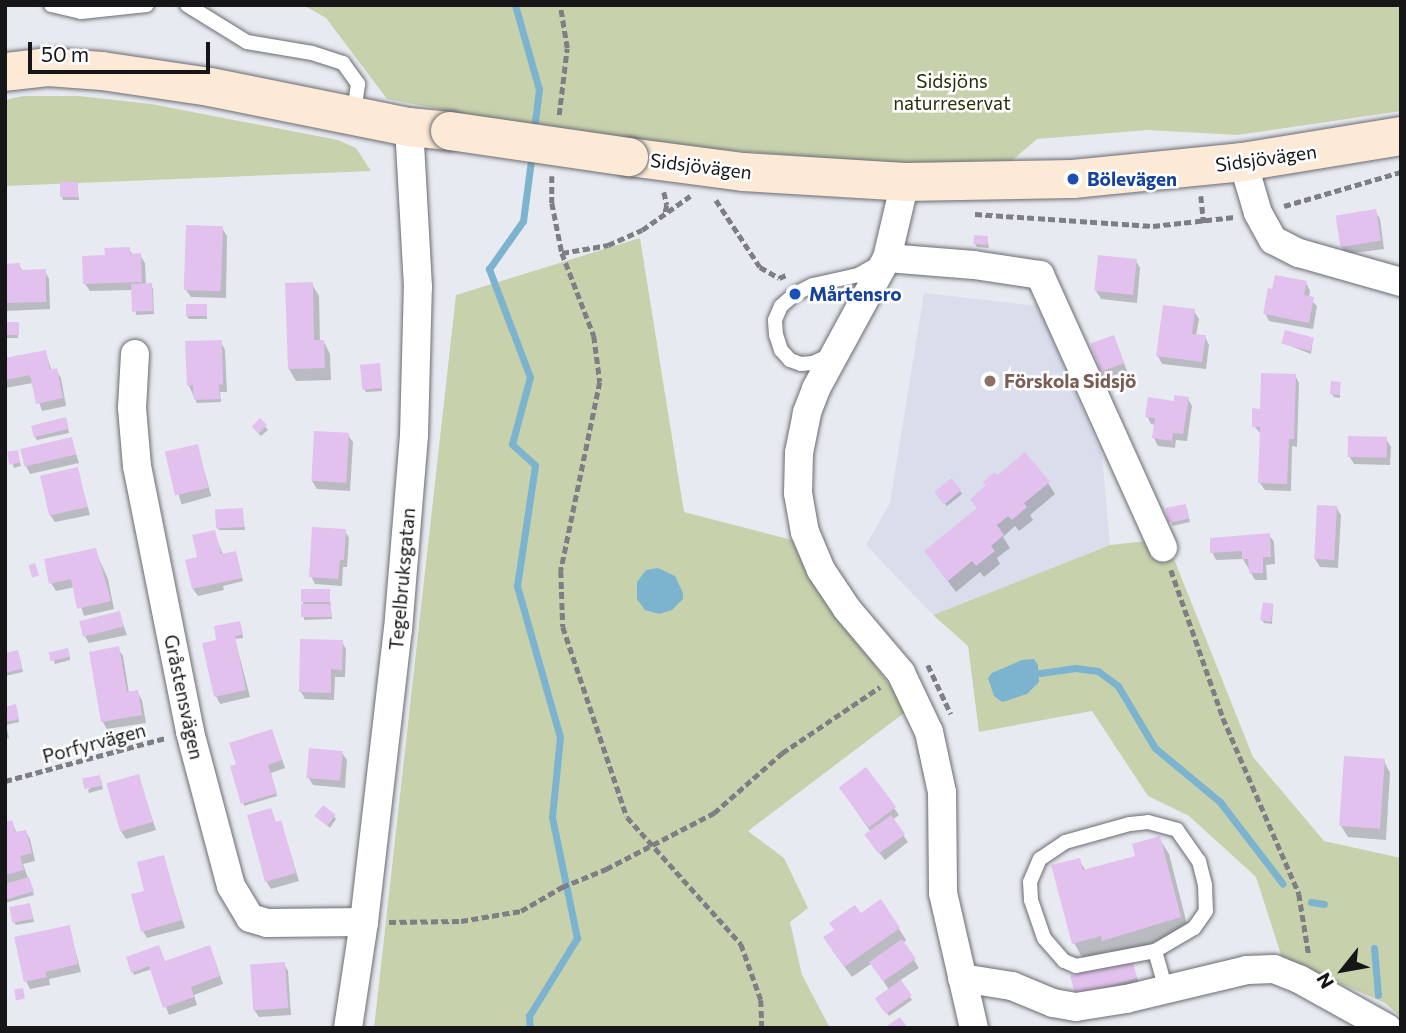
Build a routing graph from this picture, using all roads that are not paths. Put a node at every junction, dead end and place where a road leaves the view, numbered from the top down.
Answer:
1 (51, 5) edge
2 (147, 5) edge
3 (191, 6) edge
4 (5, 72) edge
5 (354, 116) junction
6 (410, 127) junction
7 (1401, 136) edge
8 (1243, 162) junction
9 (905, 182) junction
10 (887, 258) junction
11 (1401, 282) edge
12 (838, 352) junction
13 (135, 354) dead end
14 (1163, 547) road end
15 (364, 922) junction
16 (1155, 951) junction
17 (962, 978) junction
18 (1166, 990) junction
19 (348, 1028) edge
20 (974, 1028) edge
21 (1387, 1028) edge

1 - 2 lane
3 - 5 lane
4 - 5 main road, Sidsjövägen
5 - 6 main road, Sidsjövägen
6 - 9 main road, Sidsjövägen, bridge
6 - 15 street, Tegelbruksgatan
7 - 8 main road, Sidsjövägen
8 - 9 main road, Sidsjövägen
8 - 11 street
9 - 10 street
10 - 12 street
10 - 12 lane
10 - 14 street
12 - 17 street
13 - 15 street, Gråstensvägen
15 - 19 street, Tegelbruksgatan
16 - 16 lane
16 - 18 lane
17 - 18 street
17 - 20 street
18 - 21 street

